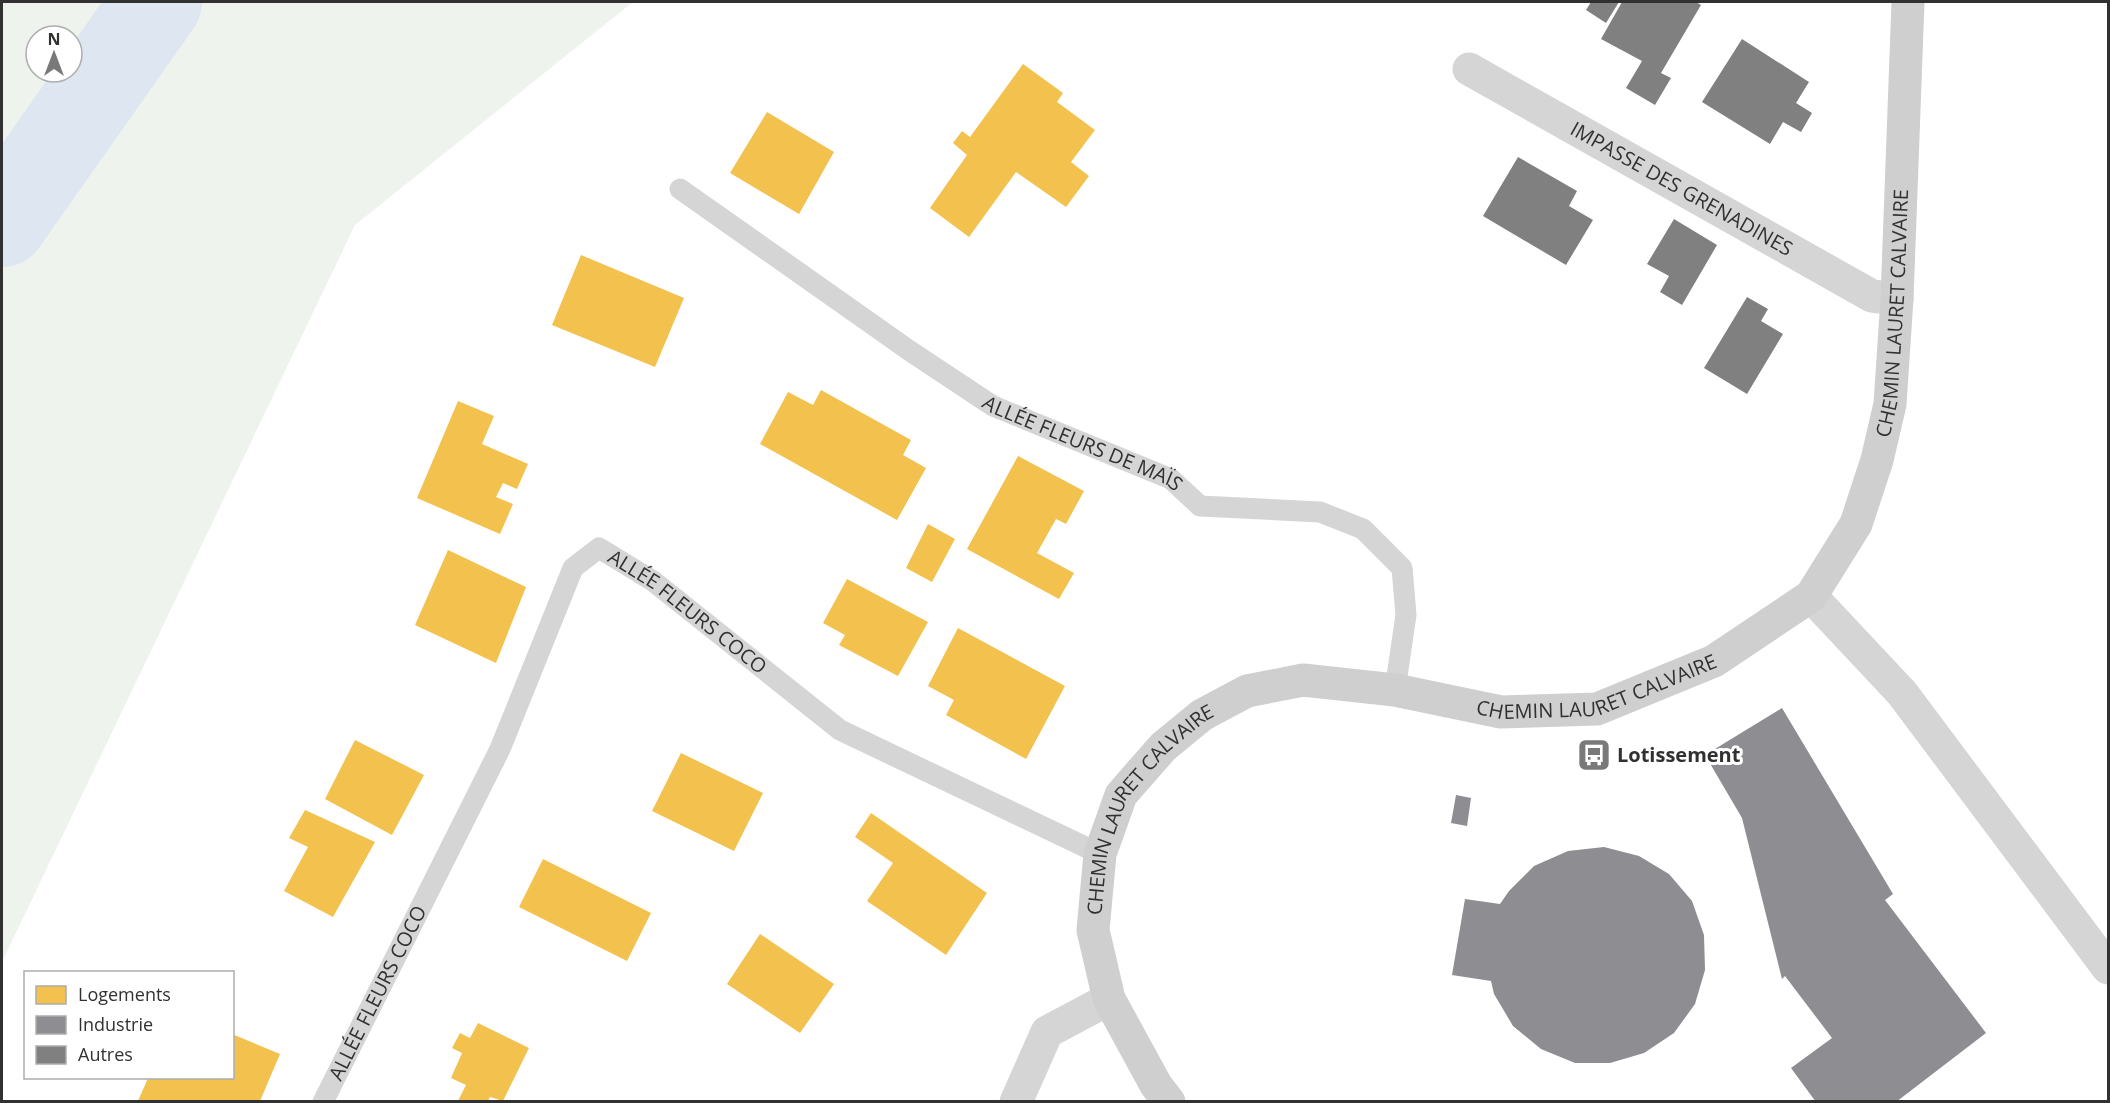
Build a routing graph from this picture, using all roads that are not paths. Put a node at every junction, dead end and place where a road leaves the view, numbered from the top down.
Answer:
1 (1908, 2) edge
2 (1469, 69) dead end
3 (680, 189) dead end
4 (1897, 298) junction
5 (1811, 596) junction
6 (1395, 690) junction
7 (1100, 854) junction
8 (2109, 968) edge
9 (1109, 999) junction
10 (323, 1101) edge
11 (1016, 1101) edge
12 (1168, 1101) edge

1 - 4 main road, CHEMIN LAURET CALVAIRE
2 - 4 street, IMPASSE DES GRENADINES
3 - 6 lane, ALLÉE FLEURS DE MAÏS
4 - 5 main road, CHEMIN LAURET CALVAIRE
5 - 6 main road, CHEMIN LAURET CALVAIRE
5 - 8 street
6 - 7 main road, CHEMIN LAURET CALVAIRE
7 - 9 main road, CHEMIN LAURET CALVAIRE
7 - 10 lane, ALLÉE FLEURS COCO
9 - 11 street
9 - 12 main road, CHEMIN LAURET CALVAIRE

